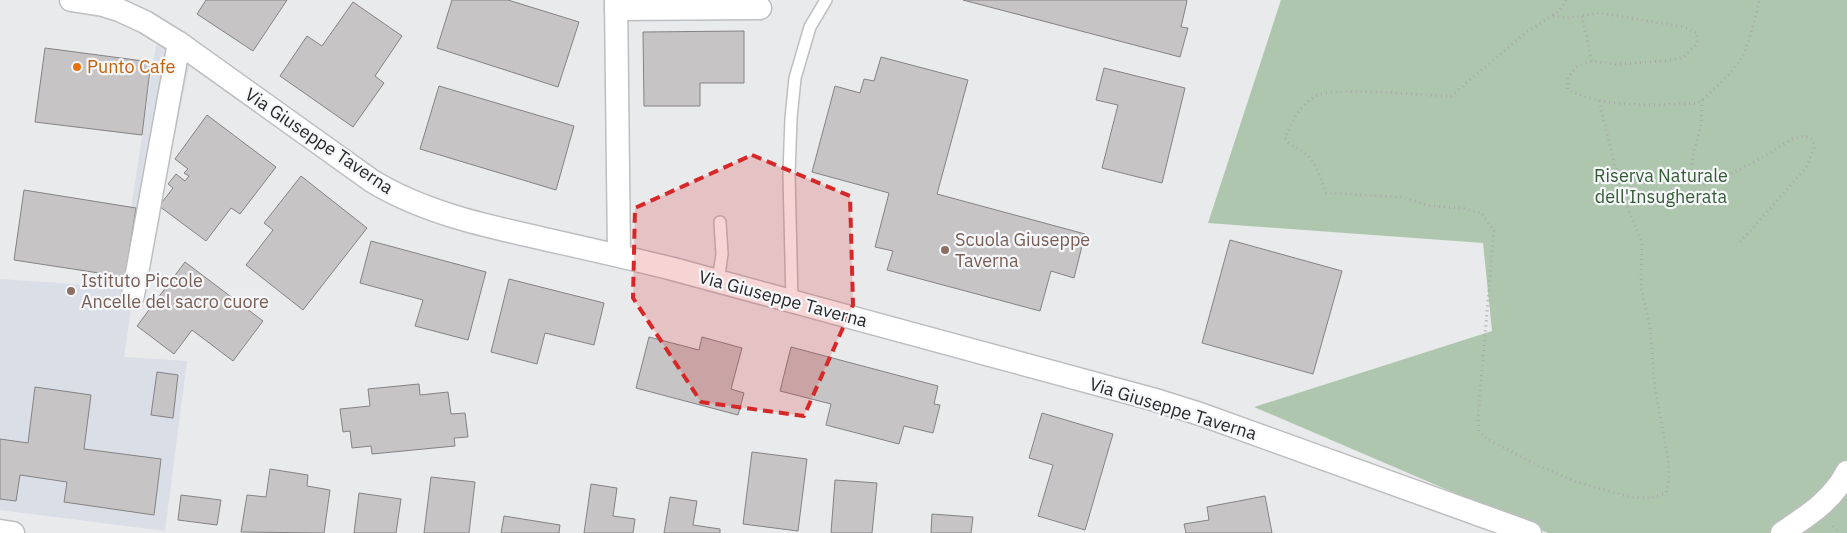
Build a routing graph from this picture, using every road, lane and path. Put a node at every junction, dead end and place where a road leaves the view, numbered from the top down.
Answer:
1 (71, 0) edge
2 (826, 0) edge
3 (1566, 0) edge
4 (1759, 0) edge
5 (616, 4) edge
6 (760, 8) dead end
7 (1552, 15) junction
8 (1582, 16) junction
9 (179, 43) junction
10 (1592, 61) junction
11 (1702, 100) junction
12 (1599, 101) junction
13 (720, 222) dead end
14 (1740, 242) dead end
15 (619, 255) junction
16 (718, 282) junction
17 (133, 295) dead end
18 (792, 302) junction
19 (1847, 472) edge
20 (0, 532) edge
21 (13, 533) edge
22 (1530, 533) edge
23 (1782, 533) edge

1 - 9 street, Via Giuseppe Taverna
2 - 18 lane
3 - 7 path
4 - 11 path
5 - 6 street
5 - 15 street
7 - 8 path
7 - 12 path
8 - 10 path
8 - 10 path
9 - 15 street, Via Giuseppe Taverna
9 - 17 street
10 - 12 path
11 - 12 path
11 - 14 path
13 - 16 lane
15 - 16 street, Via Giuseppe Taverna
16 - 18 street, Via Giuseppe Taverna
18 - 22 street, Via Giuseppe Taverna
19 - 23 street
20 - 21 street

